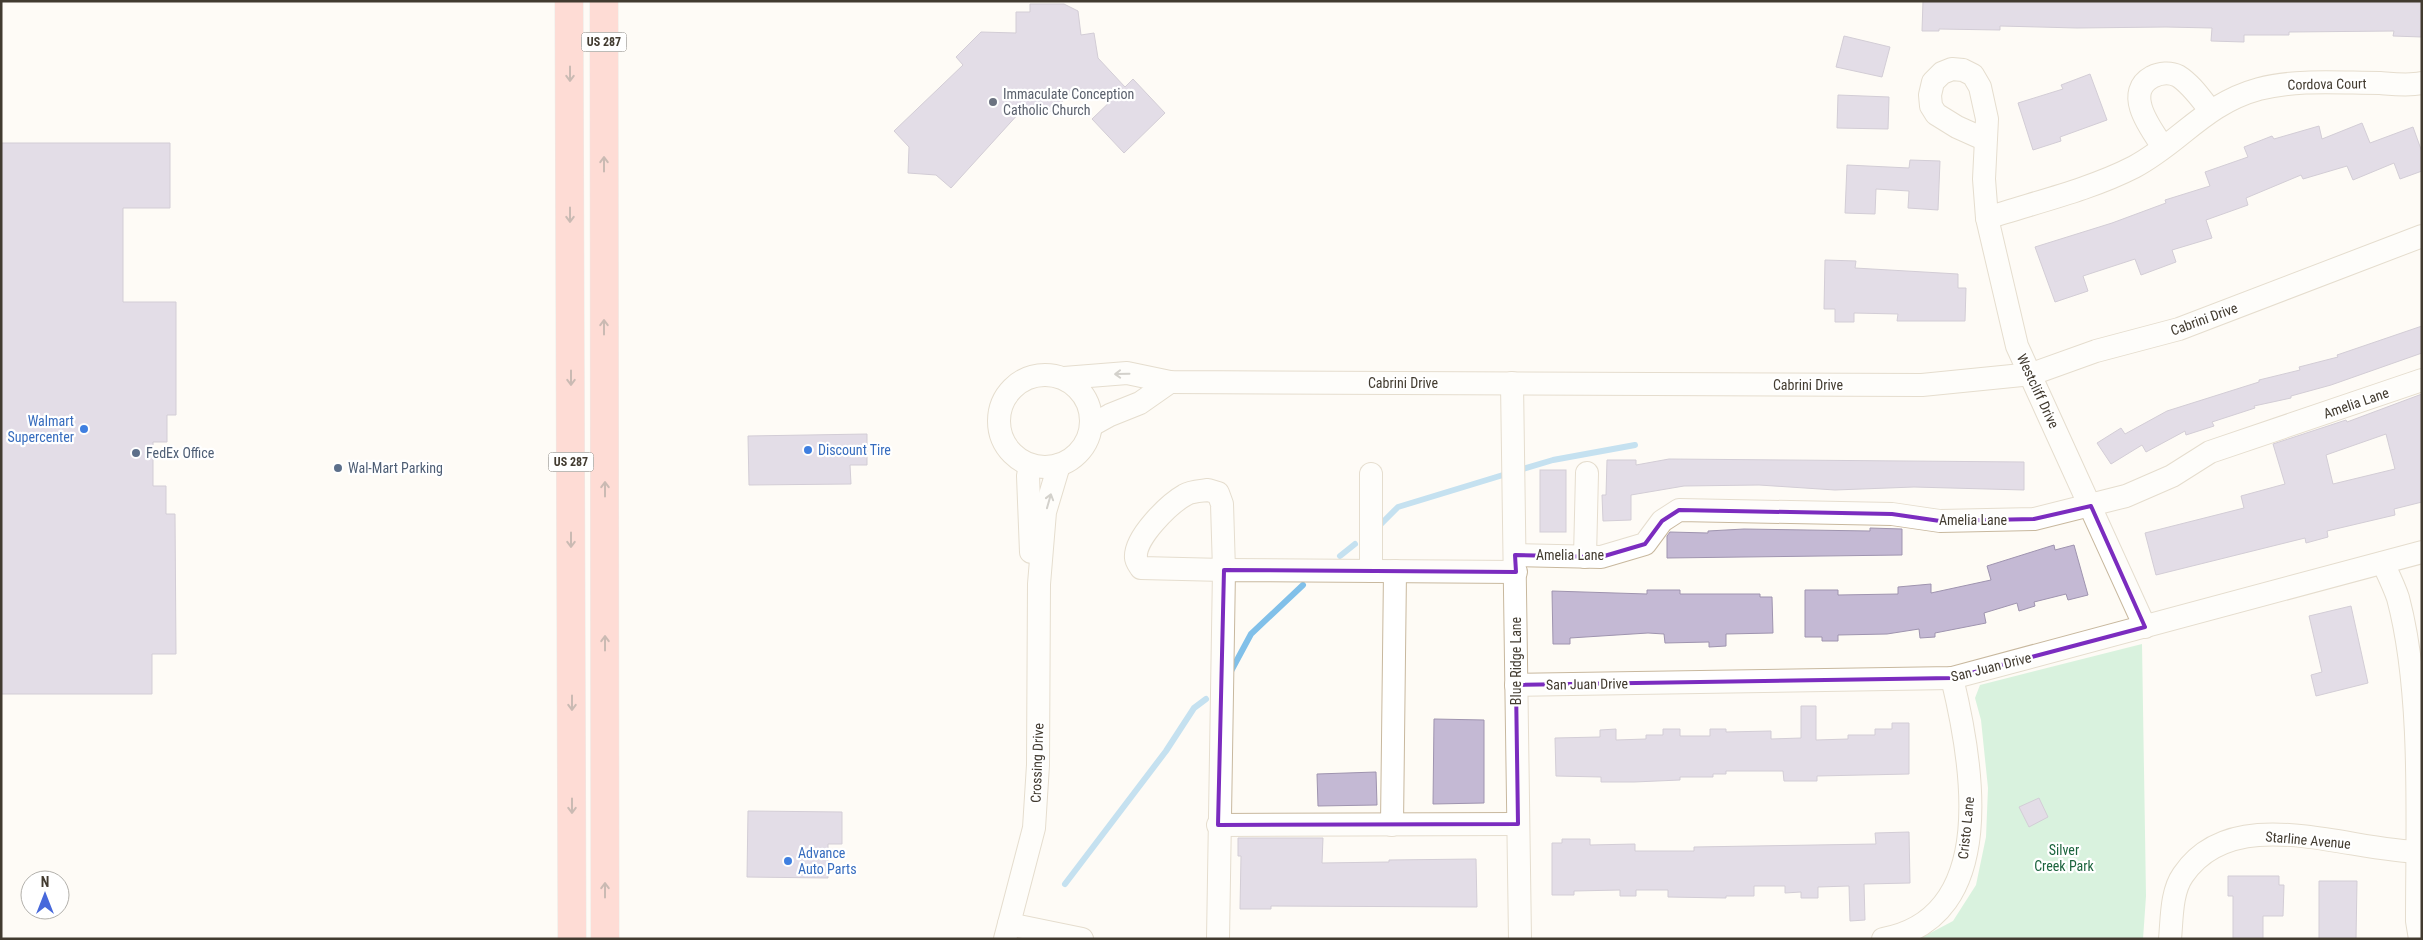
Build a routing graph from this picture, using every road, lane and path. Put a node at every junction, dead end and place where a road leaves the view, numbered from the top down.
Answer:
1 (569, 1) edge
2 (604, 1) edge
3 (2421, 85) edge
4 (2210, 110) junction
5 (1986, 140) dead end
6 (2163, 147) junction
7 (1987, 218) junction
8 (2422, 236) edge
9 (2032, 374) junction
10 (1064, 378) junction
11 (2422, 380) edge
12 (1170, 382) junction
13 (1512, 384) junction
14 (1092, 425) junction
15 (1030, 465) junction
16 (1059, 465) junction
17 (1587, 473) dead end
18 (1370, 474) dead end
19 (2091, 506) junction
20 (2422, 552) edge
21 (1585, 557) junction
22 (1516, 563) junction
23 (2384, 563) junction
24 (1224, 570) junction
25 (1370, 571) junction
26 (1395, 571) junction
27 (1039, 584) junction
28 (2145, 627) junction
29 (1952, 678) junction
30 (1516, 685) junction
31 (1518, 824) junction
32 (1218, 825) junction
33 (1392, 825) junction
34 (2419, 852) edge
35 (1007, 931) edge
36 (572, 939) edge
37 (606, 939) edge
38 (1082, 939) edge
39 (1218, 939) edge
40 (1520, 939) edge
41 (1883, 939) edge
42 (2170, 939) edge
43 (2420, 939) edge

1 -> 36 main road, US 287
37 -> 2 main road, US 287
3 - 4 street, Cordova Court
4 - 6 street, Cordova Court
4 - 6 street
5 - 7 street, Westcliff Drive
6 - 7 street, Cordova Court
7 - 9 street, Westcliff Drive
8 - 9 street, Cabrini Drive
9 - 13 street, Cabrini Drive
9 - 19 street, Westcliff Drive
12 -> 10 street, Cabrini Drive
10 - 14 street
10 - 15 street
11 - 19 street, Amelia Lane
12 - 13 street, Cabrini Drive
12 - 14 street
13 - 22 street, Blue Ridge Lane
14 - 16 street
15 - 16 street
15 - 27 street, Crossing Drive
27 -> 16 street, Crossing Drive
17 - 21 street
18 - 25 street
19 - 21 street, Amelia Lane
19 - 28 street, Westcliff Drive
20 - 23 street, San Juan Drive
21 - 22 street, Amelia Lane
22 - 26 street, Amelia Lane
22 - 30 street, Blue Ridge Lane
23 - 28 street, San Juan Drive
23 - 34 street
24 - 24 street, Amelia Lane
24 - 25 street, Amelia Lane
24 - 32 street
25 - 26 street, Amelia Lane
26 - 33 street
27 - 35 street, Crossing Drive
28 - 29 street, San Juan Drive
29 - 30 street, San Juan Drive
29 - 41 street, Cristo Lane
30 - 31 street, Blue Ridge Lane
31 - 33 street
31 - 40 street, Blue Ridge Lane
32 - 33 street
32 - 39 street
34 - 42 street, Starline Avenue
34 - 43 street
35 - 38 street

